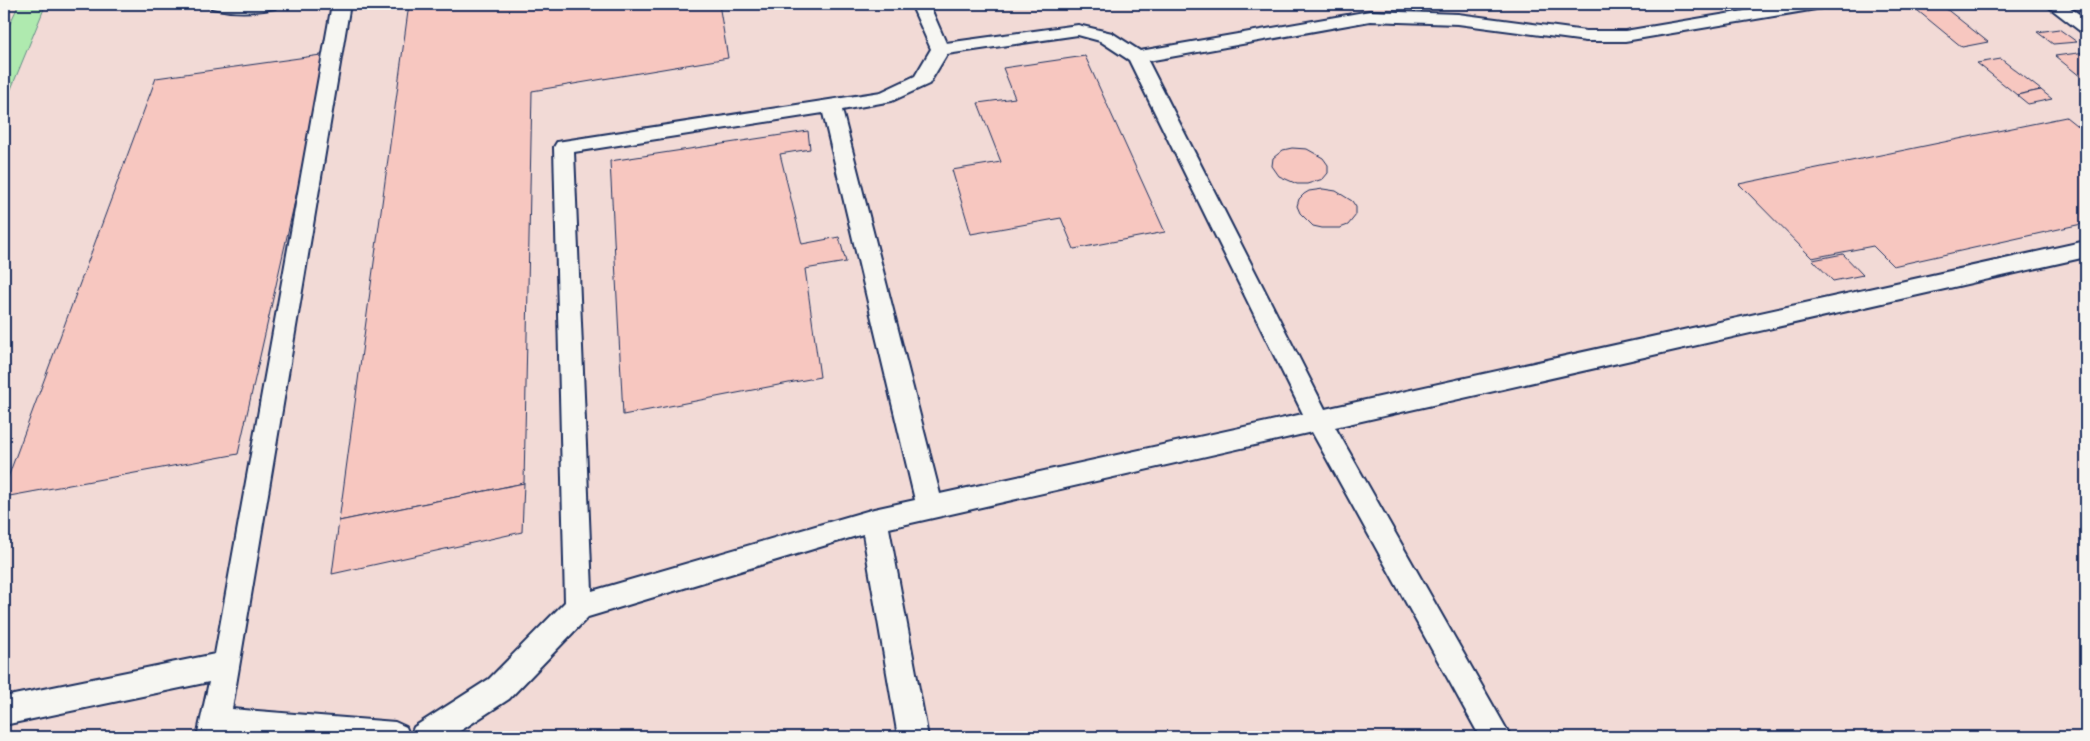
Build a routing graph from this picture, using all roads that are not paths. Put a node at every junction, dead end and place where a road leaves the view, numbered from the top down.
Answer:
1 (218, 4) edge
2 (269, 4) edge
3 (341, 4) edge
4 (920, 4) edge
5 (1703, 4) edge
6 (1816, 4) edge
7 (2054, 4) edge
8 (1397, 10) edge
9 (1720, 20) junction
10 (2086, 27) edge
11 (940, 49) junction
12 (1137, 57) junction
13 (831, 105) junction
14 (2086, 249) edge
15 (1319, 421) junction
16 (930, 508) junction
17 (874, 520) junction
18 (579, 607) junction
19 (227, 665) junction
20 (4, 711) edge
21 (214, 730) edge
22 (330, 735) edge
23 (395, 737) edge
24 (425, 737) edge
25 (913, 737) edge
26 (1496, 737) edge

1 - 2 lane
3 - 19 lane
4 - 11 lane
5 - 9 lane
6 - 9 lane
7 - 10 lane
8 - 9 lane
8 - 12 lane
11 - 12 lane
11 - 13 lane
12 - 15 lane
13 - 16 lane
13 - 18 lane
14 - 15 lane
15 - 16 lane
15 - 26 lane
16 - 17 lane
17 - 18 lane
17 - 25 lane
18 - 24 lane
19 - 20 lane
19 - 21 lane
21 - 22 lane
22 - 23 lane

